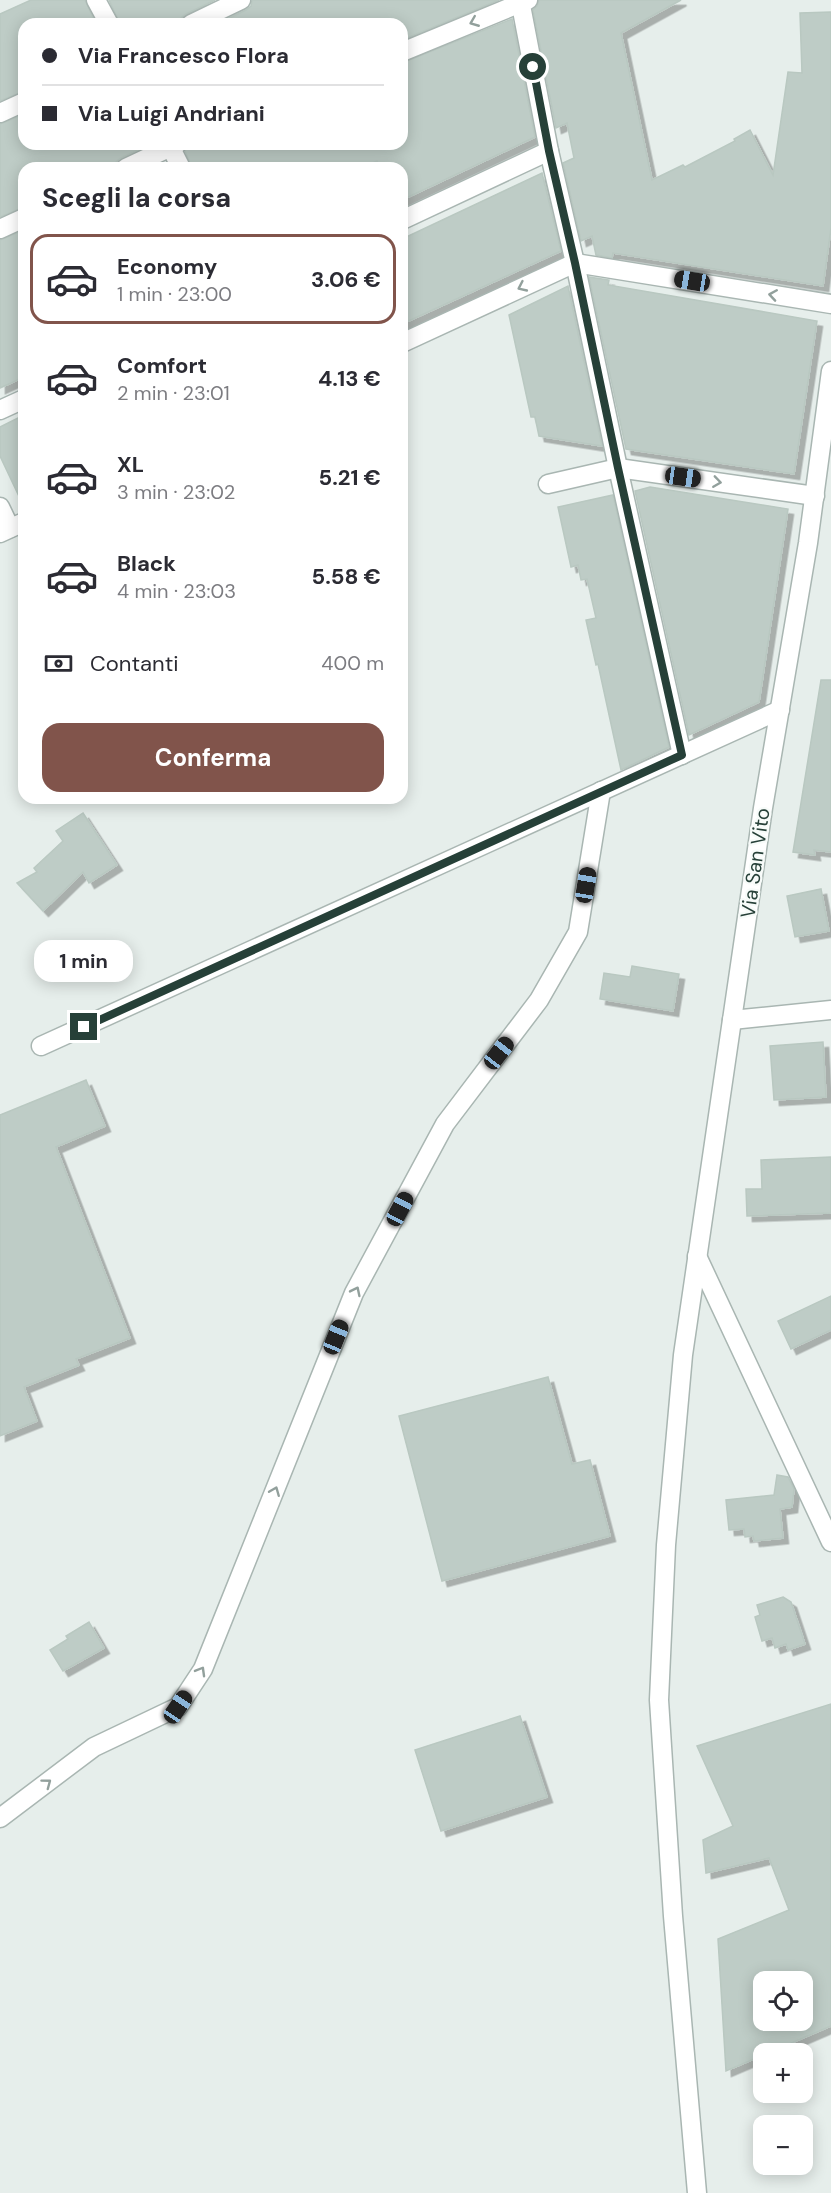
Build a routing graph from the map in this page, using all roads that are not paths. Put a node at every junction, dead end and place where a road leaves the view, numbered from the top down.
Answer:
1 (96, 0) edge
2 (241, 0) edge
3 (523, 1) edge
4 (106, 18) edge
5 (204, 18) edge
6 (408, 49) edge
7 (18, 105) edge
8 (0, 113) edge
9 (162, 150) edge
10 (549, 151) junction
11 (138, 162) edge
12 (408, 217) edge
13 (18, 221) edge
14 (0, 229) edge
15 (575, 263) junction
16 (831, 304) edge
17 (408, 340) edge
18 (831, 371) edge
19 (18, 402) edge
20 (0, 410) edge
21 (618, 468) junction
22 (548, 484) dead end
23 (815, 496) junction
24 (0, 507) edge
25 (11, 528) edge
26 (780, 710) junction
27 (682, 755) junction
28 (601, 791) junction
29 (831, 1010) edge
30 (732, 1020) junction
31 (40, 1046) dead end
32 (697, 1256) junction
33 (831, 1542) edge
34 (0, 1818) edge
35 (697, 2193) edge

1 - 4 street
2 - 5 street
3 -> 6 street
3 - 10 street
7 - 8 street
9 - 11 street
10 - 12 street
10 - 15 street
13 - 14 street
16 -> 15 street
15 -> 17 street
15 - 21 street
18 - 23 street, Via San Vito
19 - 20 street
21 - 22 street
21 -> 23 street
21 - 27 street
23 - 26 street, Via San Vito
24 - 25 street
26 - 27 street
26 - 30 street, Via San Vito
27 - 28 street
28 - 31 street
34 -> 28 street
29 - 30 street
30 - 32 street, Via San Vito
32 - 33 street
32 - 35 street, Via San Vito

